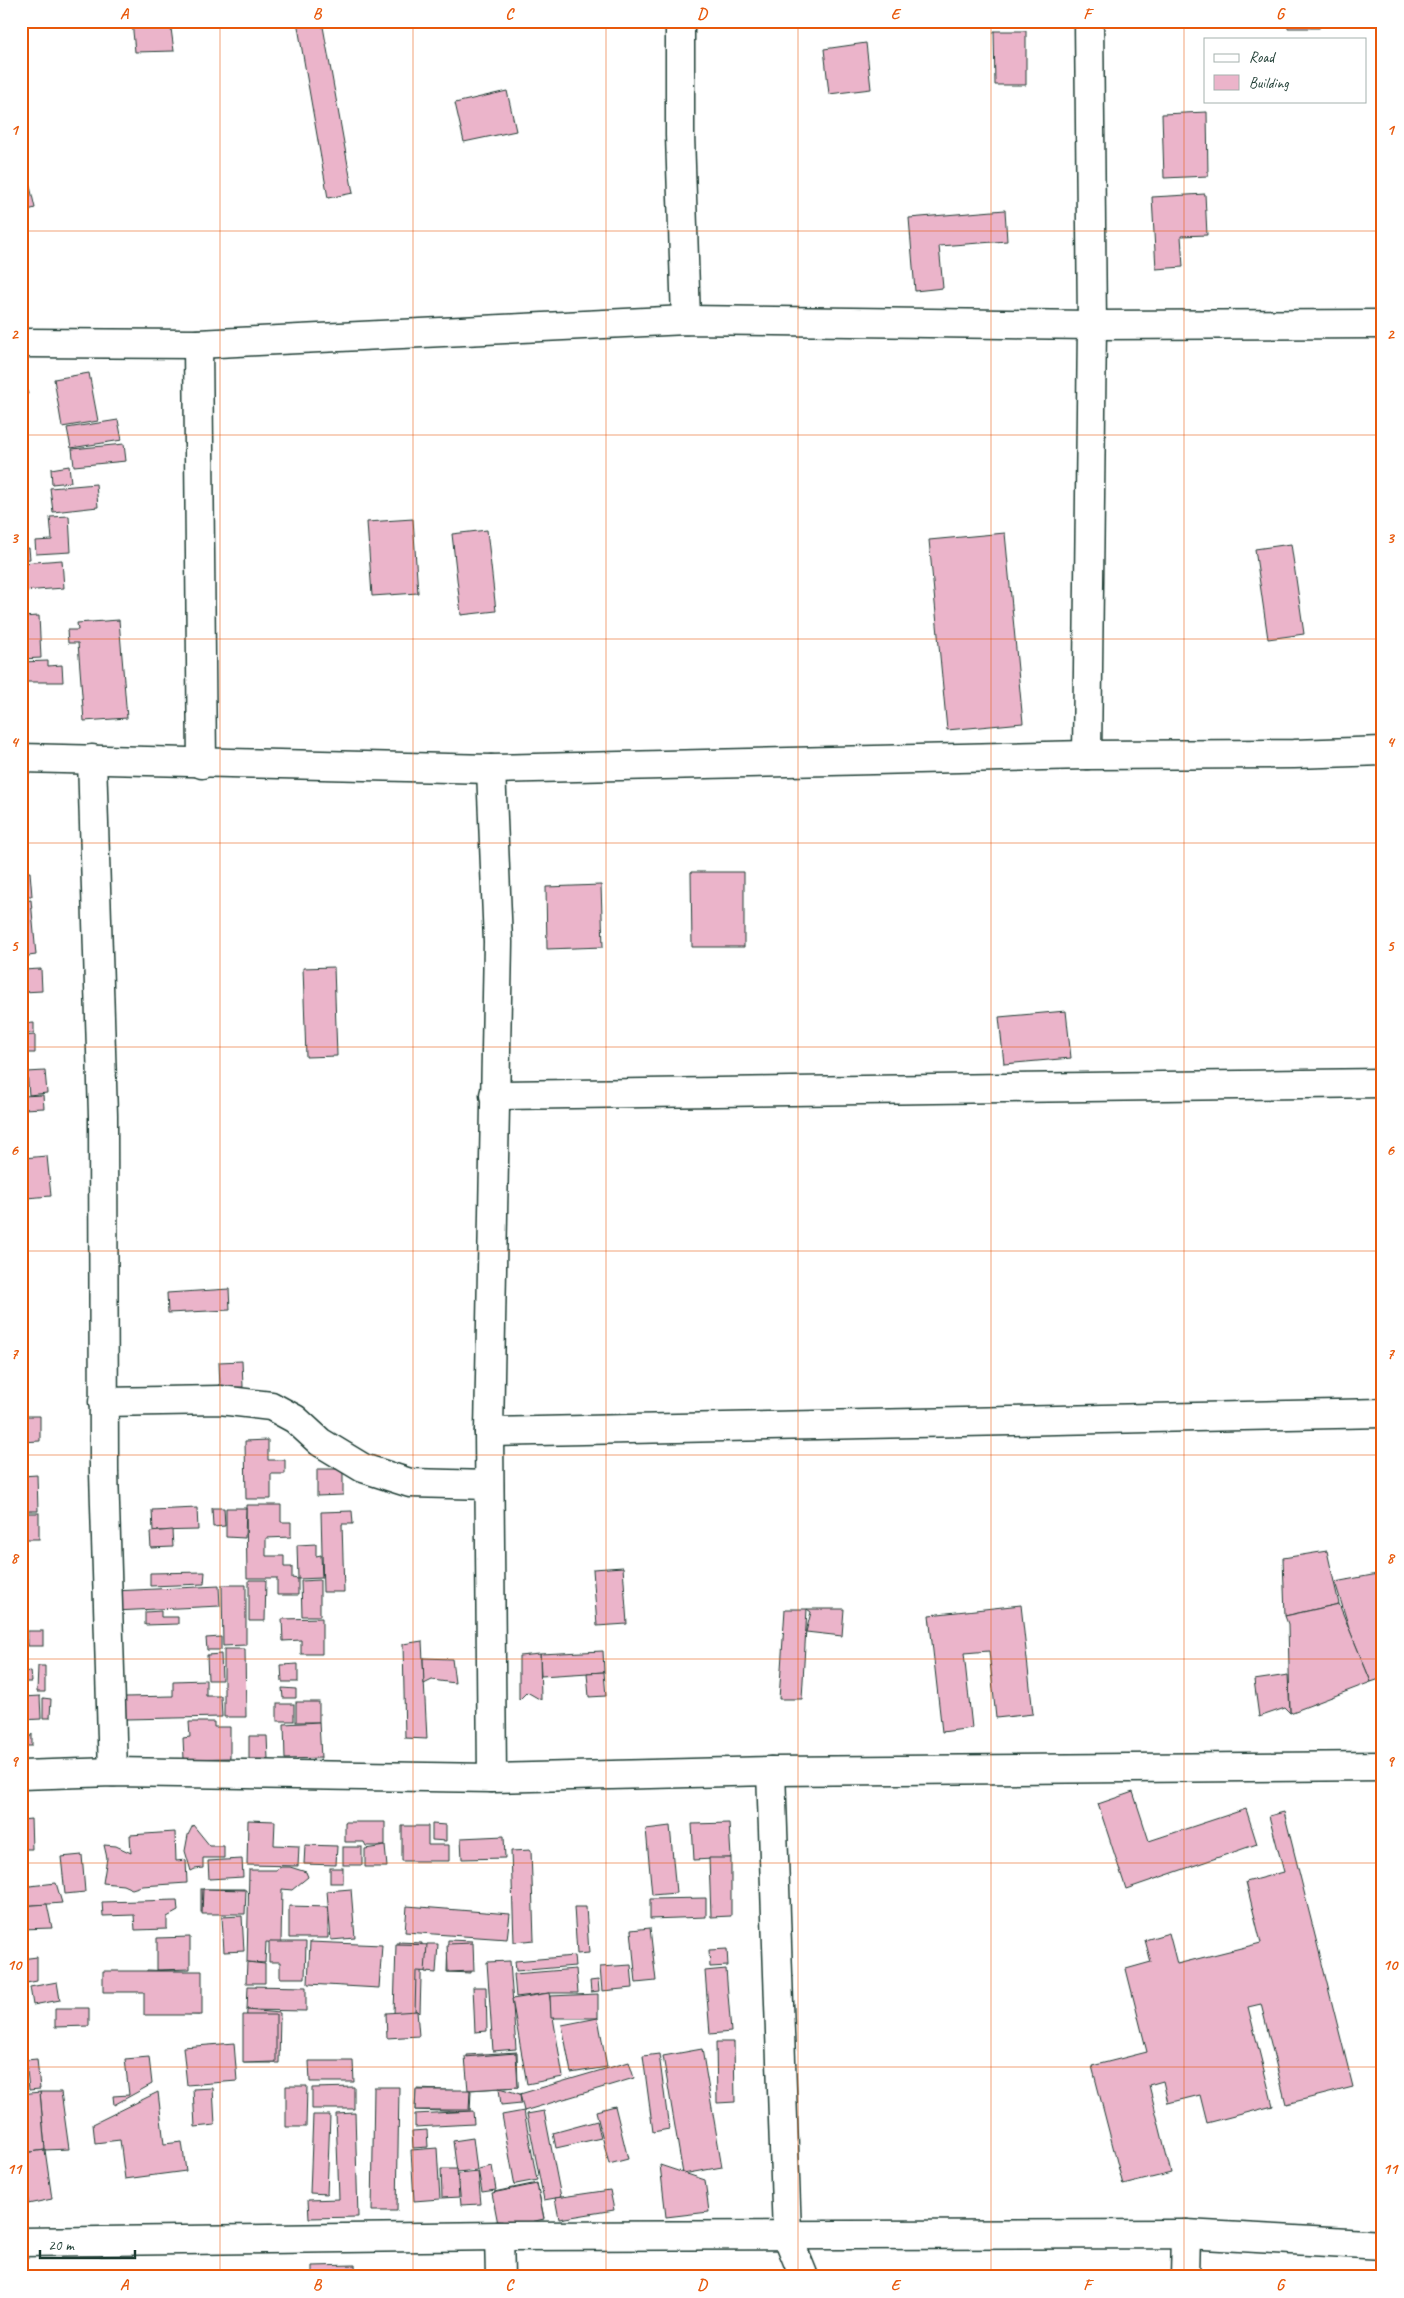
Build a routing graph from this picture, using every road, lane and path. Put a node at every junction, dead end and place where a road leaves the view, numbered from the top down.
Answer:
1 (680, 21) edge
2 (1089, 21) edge
3 (686, 320) junction
4 (1383, 324) edge
5 (1092, 326) junction
6 (21, 343) edge
7 (198, 344) junction
8 (1383, 751) edge
9 (1087, 755) junction
10 (21, 758) edge
11 (92, 759) junction
12 (202, 764) junction
13 (491, 769) junction
14 (1383, 1084) edge
15 (494, 1095) junction
16 (103, 1402) junction
17 (1383, 1412) edge
18 (488, 1432) junction
19 (489, 1486) junction
20 (1383, 1766) edge
21 (771, 1771) junction
22 (113, 1772) junction
23 (21, 1774) edge
24 (492, 1778) junction
25 (1186, 2234) junction
26 (787, 2235) junction
27 (499, 2236) junction
28 (21, 2242) edge
29 (1383, 2245) edge
30 (500, 2277) edge
31 (804, 2277) edge
32 (1185, 2277) edge

1 - 3 street
2 - 5 street
3 - 5 street
3 - 7 street
4 - 5 street
5 - 9 street
6 - 7 street
7 - 12 street
8 - 9 street
9 - 13 street
10 - 11 street
11 - 12 street
11 - 16 street
12 - 13 street
13 - 15 street
14 - 15 street
15 - 18 street
16 - 19 street
16 - 22 street
17 - 18 street
18 - 19 street
19 - 24 street
20 - 21 street
21 - 24 street
21 - 26 street
22 - 23 street
22 - 24 street
25 - 26 street
25 - 29 street
25 - 32 street
26 - 27 street
26 - 31 street
27 - 28 street
27 - 30 street

